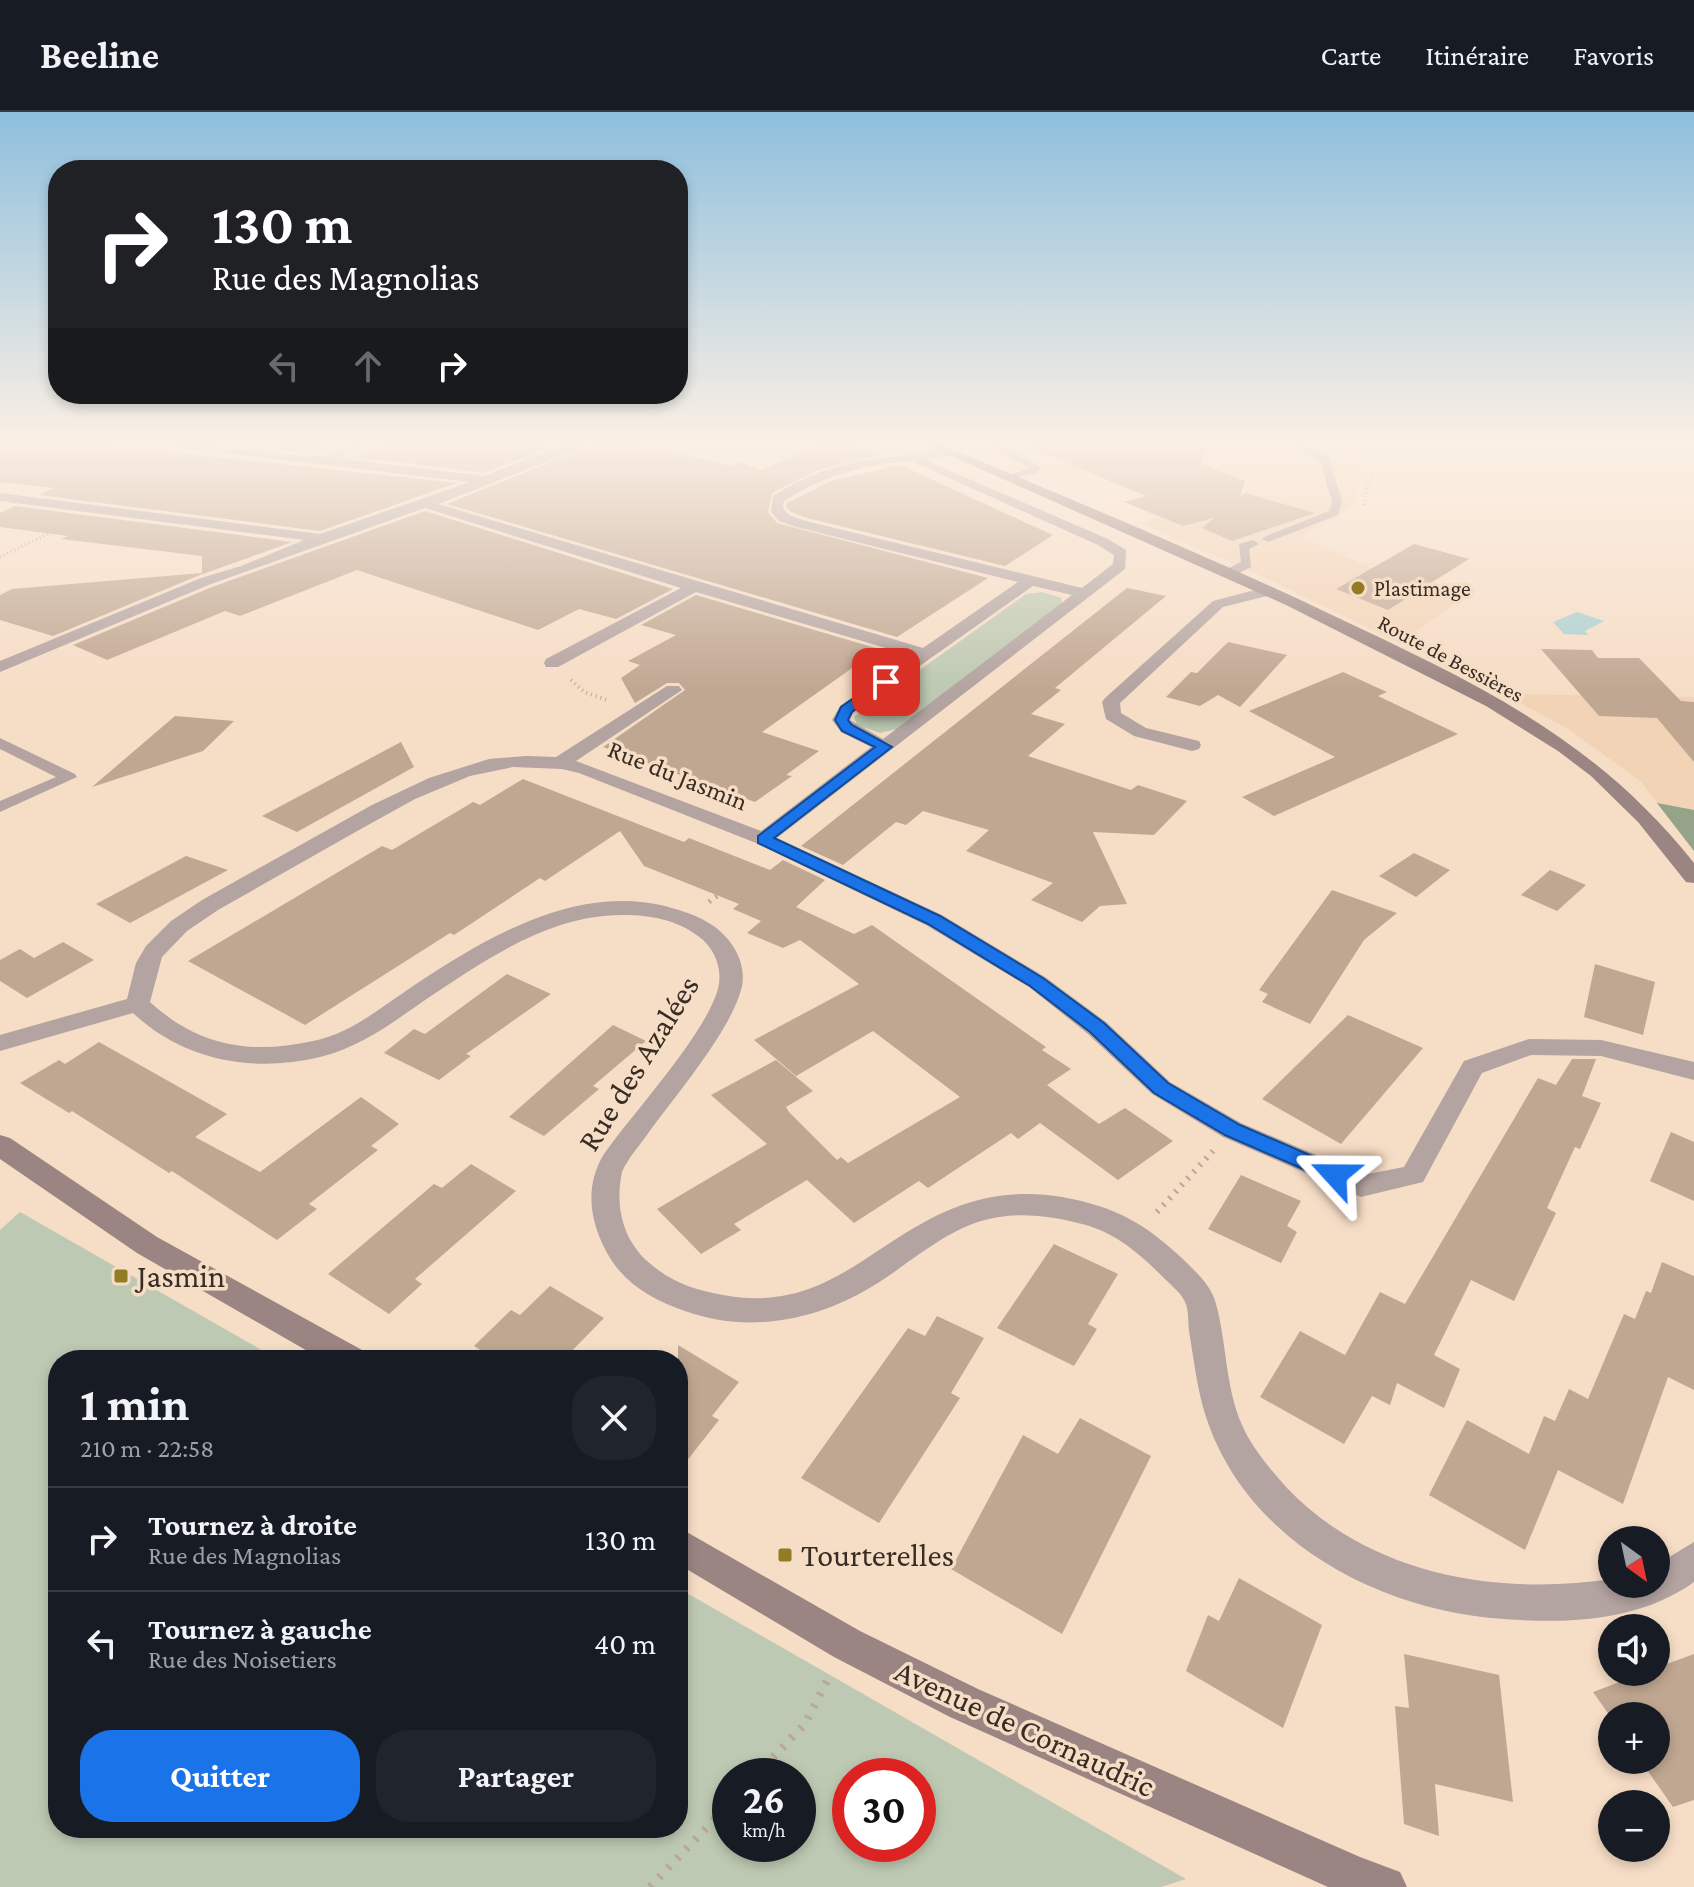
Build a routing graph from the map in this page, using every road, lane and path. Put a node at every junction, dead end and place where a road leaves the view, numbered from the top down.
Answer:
1 (66, 525) edge
2 (220, 525) edge
3 (361, 525) edge
4 (493, 525) edge
5 (804, 525) edge
6 (1064, 525) edge
7 (1118, 525) edge
8 (1304, 525) edge
9 (321, 538) junction
10 (1268, 539) dead end
11 (1253, 544) dead end
12 (0, 557) edge
13 (1229, 573) junction
14 (1030, 581) junction
15 (694, 587) junction
16 (1270, 591) junction
17 (1084, 593) junction
18 (925, 654) junction
19 (552, 663) joint
20 (0, 667) edge
21 (673, 690) dead end
22 (638, 710) junction
23 (0, 743) edge
24 (1192, 745) dead end
25 (885, 747) junction
26 (562, 762) junction
27 (0, 807) edge
28 (773, 844) junction
29 (1694, 877) edge
30 (685, 919) junction
31 (138, 1004) junction
32 (0, 1043) edge
33 (1694, 1071) edge
34 (1232, 1130) junction
35 (0, 1145) edge
36 (1137, 1234) junction
37 (333, 1350) edge
38 (688, 1550) edge
39 (1694, 1560) edge
40 (847, 1644) junction
41 (772, 1758) edge
42 (712, 1822) edge
43 (1362, 1884) edge
44 (650, 1887) edge

1 - 12 path
2 - 9 street
3 - 9 street
4 - 15 street
5 - 14 street
6 - 17 street
7 - 13 main road, Route de Bessières
8 - 10 lane
9 - 20 street
11 - 13 lane
13 - 16 main road, Route de Bessières
14 - 17 street
14 - 18 street
15 - 18 street
15 - 19 street
16 - 24 street
16 - 29 main road, Route de Bessières
17 - 25 street
18 - 25 street
19 - 22 path
21 - 22 street
22 - 26 street
23 - 27 lane
25 - 28 street
26 - 28 street, Rue du Jasmin
26 - 31 street, Rue du Jasmin
28 - 30 path
28 - 34 street, Rue du Jasmin
30 - 31 street, Rue des Azalées
30 - 36 street, Rue des Azalées
31 - 32 street
33 - 34 street, Rue du Jasmin
34 - 36 path
35 - 37 main road
36 - 39 street, Rue des Azalées
38 - 40 main road, Avenue de Cornaudric
40 - 41 path
40 - 43 main road, Avenue de Cornaudric
42 - 44 path

